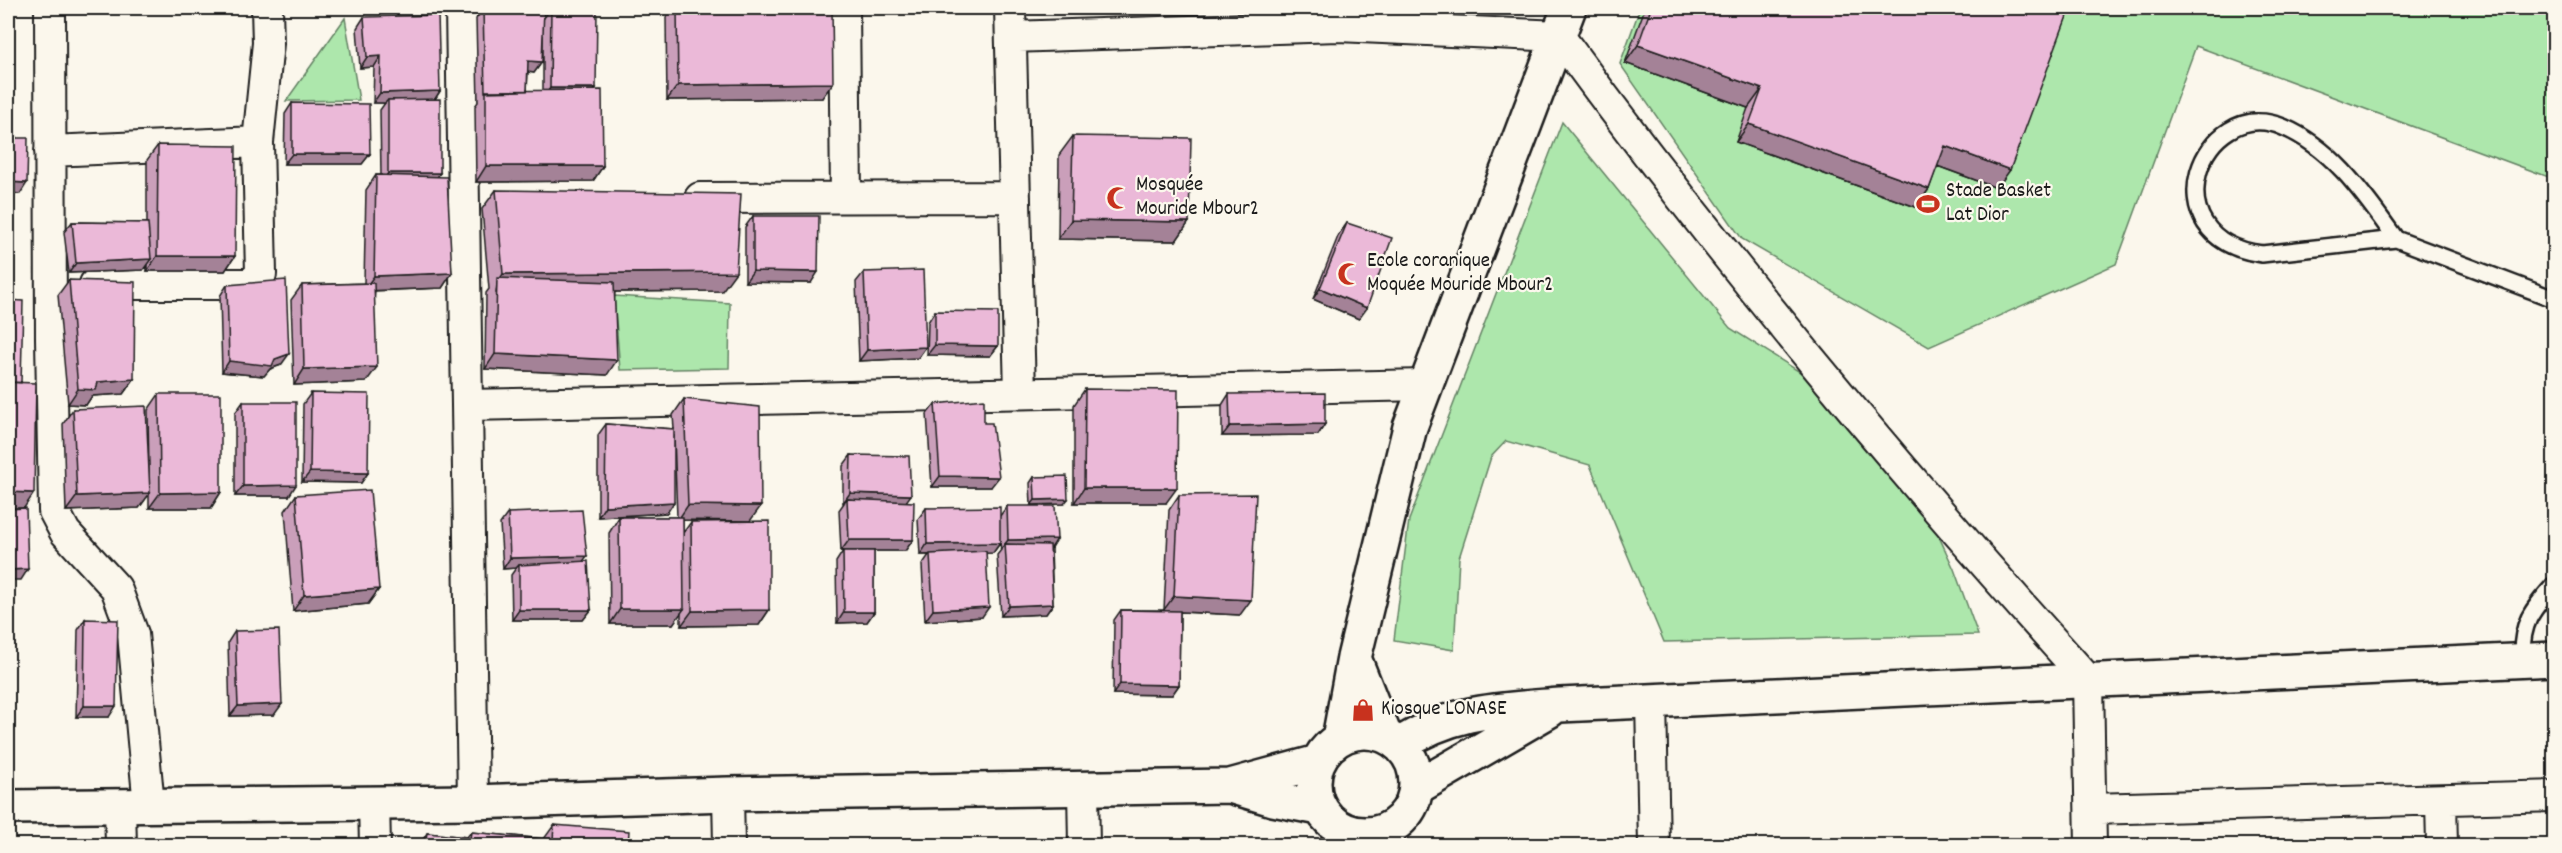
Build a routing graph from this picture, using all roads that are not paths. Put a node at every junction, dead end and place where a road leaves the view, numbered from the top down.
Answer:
1 (50, 8) edge
2 (267, 8) edge
3 (461, 8) edge
4 (844, 8) edge
5 (1010, 8) edge
6 (1564, 22) edge
7 (1011, 38) junction
8 (258, 142) junction
9 (51, 151) junction
10 (846, 197) junction
11 (1015, 197) junction
12 (667, 198) edge
13 (2396, 238) junction
14 (50, 284) junction
15 (2554, 299) edge
16 (1425, 385) junction
17 (1020, 393) junction
18 (466, 405) junction
19 (2554, 585) edge
20 (1354, 658) junction
21 (2554, 658) edge
22 (2522, 659) junction
23 (2088, 680) junction
24 (1651, 701) junction
25 (1560, 705) junction
26 (1392, 740) junction
27 (1328, 750) junction
28 (1230, 786) junction
29 (1083, 788) junction
30 (1416, 788) junction
31 (728, 794) junction
32 (2554, 796) edge
33 (2441, 800) junction
34 (374, 802) junction
35 (473, 802) junction
36 (135, 806) junction
37 (8, 807) edge
38 (2091, 809) junction
39 (1339, 828) edge
40 (1389, 836) edge
41 (121, 846) edge
42 (375, 846) edge
43 (729, 846) edge
44 (1084, 846) edge
45 (1654, 846) edge
46 (2091, 846) edge
47 (2442, 846) edge

1 - 9 street
2 - 8 street
3 - 18 street
4 - 10 street
5 - 7 street
6 - 7 street
6 - 16 street
6 - 23 street
7 - 11 street
8 - 9 street
8 - 14 street
9 - 14 street
10 - 11 street
10 - 12 street
11 - 17 street
13 - 13 lane
13 - 15 lane
14 - 36 street
16 - 17 street
16 - 20 street
17 - 18 street
18 - 35 street
19 - 22 lane
20 - 26 street
20 - 27 street
21 - 22 street
22 - 23 street
23 - 24 street
23 - 38 street
24 - 25 street
24 - 45 street
25 - 26 street
25 - 30 street
26 - 27 street
26 - 30 street
27 - 28 street
27 - 39 street
28 - 29 street
28 - 39 street
29 - 31 street
29 - 44 street
30 - 40 street
31 - 35 street
31 - 43 street
32 - 33 street
33 - 38 street
33 - 47 street
34 - 35 street
34 - 36 street
34 - 42 street
36 - 37 street
36 - 41 street
38 - 46 street
39 - 40 street

